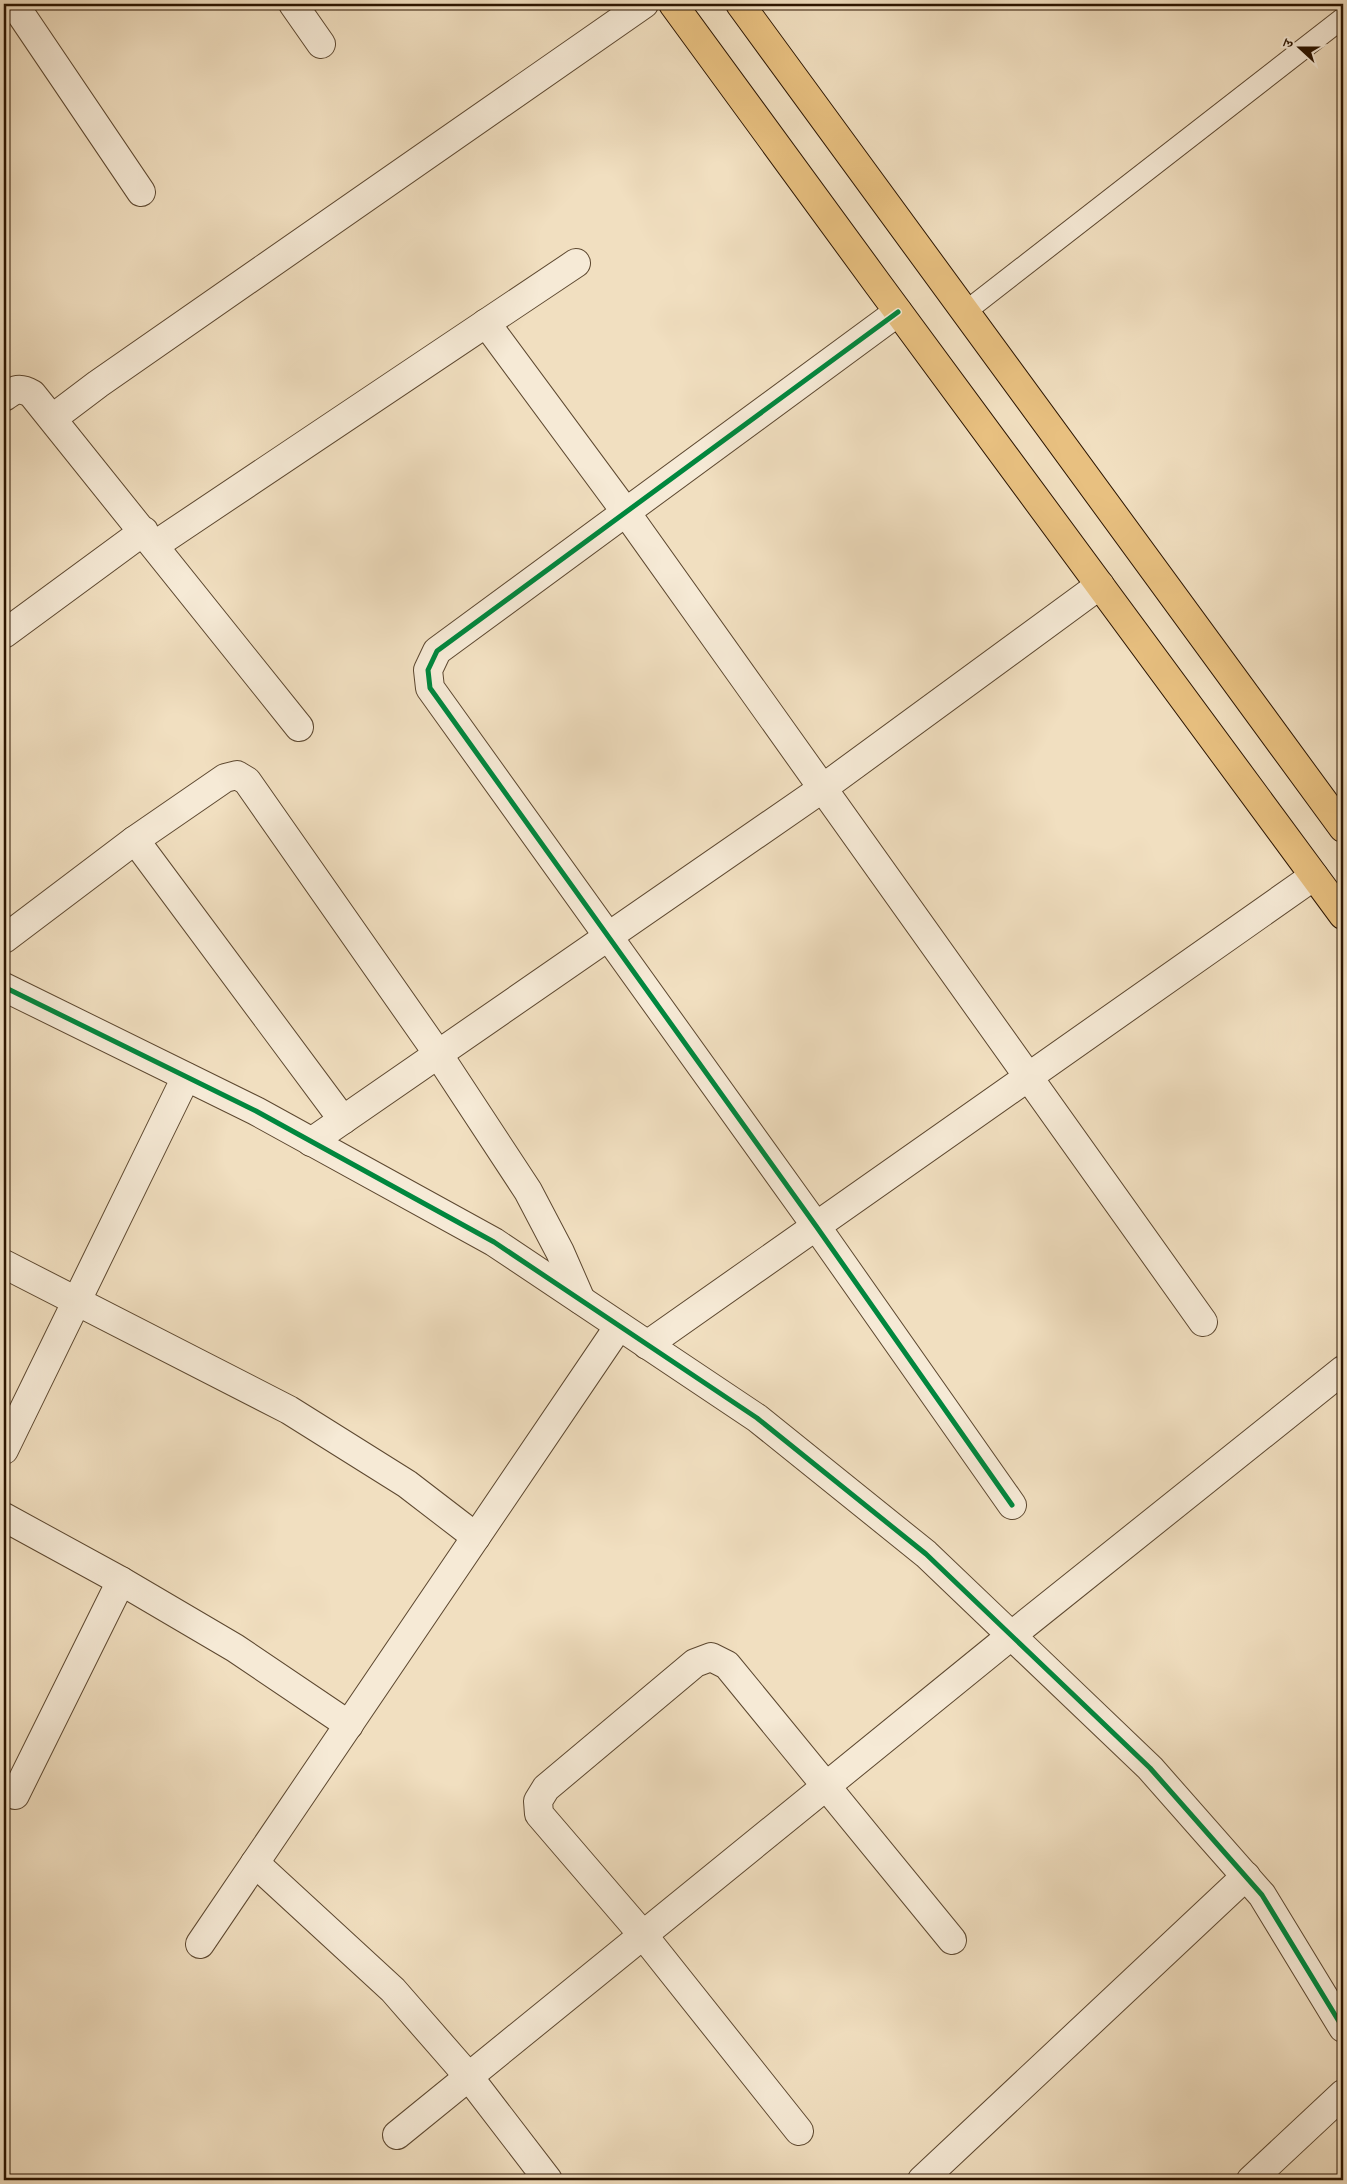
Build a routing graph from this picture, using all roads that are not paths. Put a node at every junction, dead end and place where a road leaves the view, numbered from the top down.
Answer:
1 (14, 4) edge
2 (293, 4) edge
3 (644, 4) edge
4 (673, 4) edge
5 (740, 4) edge
6 (1343, 18) edge
7 (322, 44) dead end
8 (141, 192) dead end
9 (576, 263) dead end
10 (898, 312) junction
11 (965, 312) junction
12 (486, 324) junction
13 (4, 397) edge
14 (53, 418) junction
15 (625, 511) junction
16 (149, 538) junction
17 (1100, 585) junction
18 (4, 634) edge
19 (299, 727) dead end
20 (823, 788) junction
21 (1343, 828) edge
22 (135, 840) junction
23 (1314, 876) junction
24 (1343, 915) edge
25 (609, 937) junction
26 (4, 939) edge
27 (4, 988) edge
28 (438, 1054) junction
29 (1029, 1076) junction
30 (186, 1077) junction
31 (343, 1120) junction
32 (312, 1142) junction
33 (816, 1226) junction
34 (4, 1264) edge
35 (581, 1300) junction
36 (77, 1301) junction
37 (1203, 1322) dead end
38 (619, 1326) junction
39 (647, 1345) junction
40 (1343, 1370) edge
41 (4, 1450) edge
42 (1012, 1505) dead end
43 (4, 1517) edge
44 (476, 1538) junction
45 (121, 1580) junction
46 (1012, 1635) junction
47 (349, 1724) junction
48 (825, 1787) junction
49 (16, 1795) dead end
50 (255, 1863) junction
51 (1246, 1876) junction
52 (643, 1936) junction
53 (952, 1940) dead end
54 (200, 1944) dead end
55 (1343, 2028) edge
56 (469, 2077) junction
57 (1343, 2094) edge
58 (799, 2131) dead end
59 (397, 2135) dead end
60 (548, 2180) edge
61 (922, 2180) edge
62 (1251, 2180) edge

1 - 8 street
2 - 7 street
3 - 14 street
4 - 10 main road
5 - 11 main road
6 - 11 lane
9 - 12 street
10 - 15 street
10 - 17 main road
11 - 21 main road
12 - 15 street
12 - 16 street
13 - 14 street
14 - 16 street
15 - 20 street
15 - 25 street
16 - 18 street
16 - 19 street
17 - 20 street
17 - 23 main road
20 - 25 street
20 - 29 street
22 - 26 street
22 - 28 street
22 - 31 street
23 - 24 main road
23 - 29 street
25 - 28 street
25 - 33 street
27 - 30 street
28 - 31 street
28 - 35 street
29 - 33 street
29 - 37 street
30 - 32 street
30 - 36 street
31 - 32 street
32 - 35 street
33 - 39 street
33 - 42 street
34 - 36 street
35 - 38 street
36 - 41 street
36 - 44 street
38 - 39 street
38 - 44 street
39 - 46 street
40 - 46 street
43 - 45 street
44 - 47 street
45 - 47 street
45 - 49 street
46 - 48 street
46 - 51 street
47 - 50 street
48 - 52 street
48 - 52 street
48 - 53 street
50 - 54 street
50 - 56 street
51 - 55 street
51 - 61 street
52 - 56 street
52 - 58 street
56 - 59 street
56 - 60 street
57 - 62 street

